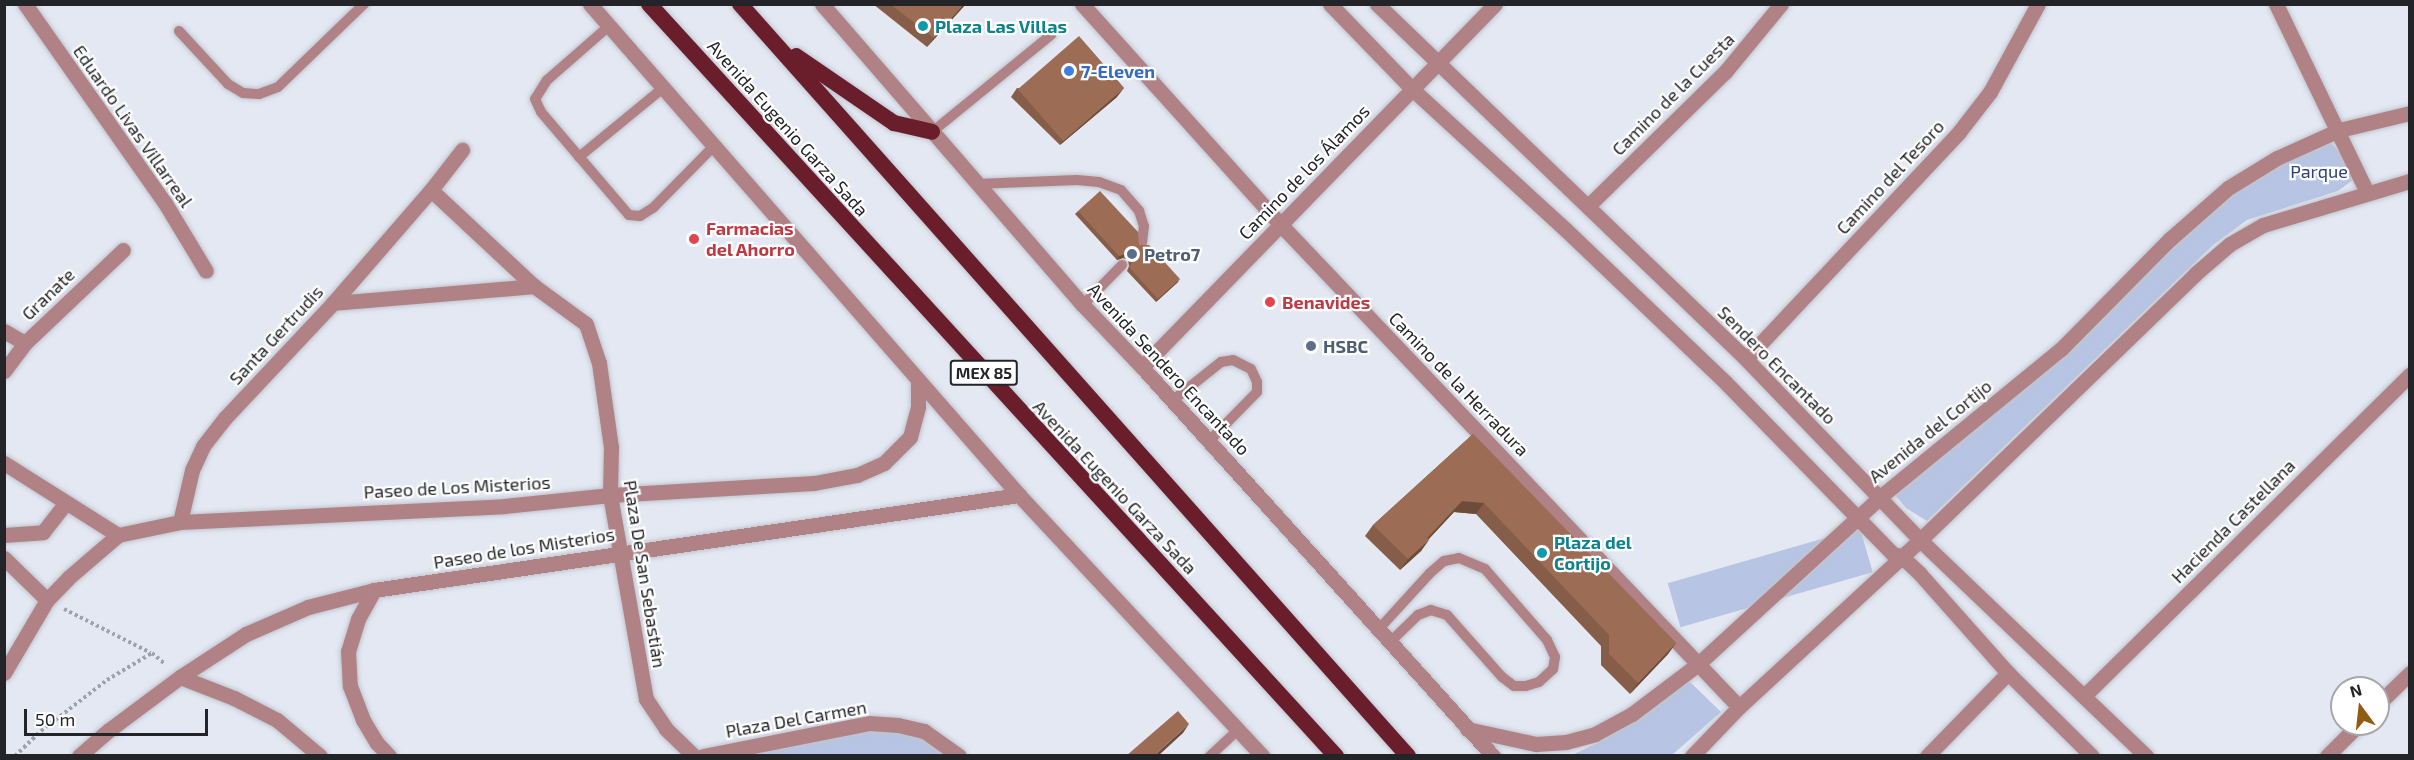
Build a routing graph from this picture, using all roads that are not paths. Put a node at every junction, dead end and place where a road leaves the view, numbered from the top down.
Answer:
1 (25, 4) edge
2 (364, 4) edge
3 (590, 4) edge
4 (650, 4) edge
5 (740, 4) edge
6 (822, 4) edge
7 (1082, 4) edge
8 (1330, 4) edge
9 (1377, 4) edge
10 (1495, 4) edge
11 (1781, 4) edge
12 (2038, 4) edge
13 (2276, 4) edge
14 (755, 21) junction
15 (609, 26) junction
16 (179, 32) dead end
17 (1051, 35) dead end
18 (1436, 64) junction
19 (663, 88) junction
20 (1411, 88) junction
21 (2409, 112) edge
22 (2339, 130) junction
23 (932, 132) junction
24 (714, 146) junction
25 (462, 150) dead end
26 (579, 157) junction
27 (2409, 181) edge
28 (976, 184) junction
29 (431, 190) junction
30 (2367, 192) junction
31 (1588, 206) junction
32 (1280, 224) junction
33 (1142, 243) edge
34 (123, 250) dead end
35 (1122, 266) dead end
36 (206, 271) dead end
37 (534, 286) junction
38 (333, 303) junction
39 (1083, 305) junction
40 (4, 331) edge
41 (25, 343) junction
42 (1746, 359) junction
43 (1142, 367) junction
44 (4, 371) edge
45 (2409, 374) edge
46 (918, 382) junction
47 (1172, 401) junction
48 (1209, 441) junction
49 (4, 464) edge
50 (610, 495) junction
51 (1019, 495) junction
52 (1880, 497) junction
53 (65, 504) junction
54 (1857, 518) junction
55 (180, 522) junction
56 (4, 535) edge
57 (118, 535) junction
58 (1920, 540) junction
59 (619, 553) junction
60 (1901, 556) junction
61 (4, 558) edge
62 (374, 590) junction
63 (47, 600) junction
64 (1378, 630) junction
65 (1389, 643) junction
66 (1698, 663) junction
67 (4, 672) edge
68 (2008, 673) junction
69 (2409, 673) edge
70 (180, 677) junction
71 (2390, 692) edge
72 (2084, 696) junction
73 (1739, 707) junction
74 (1467, 729) junction
75 (1238, 730) junction
76 (2346, 736) edge
77 (79, 756) edge
78 (320, 756) edge
79 (389, 756) edge
80 (694, 756) edge
81 (703, 756) edge
82 (959, 756) edge
83 (1210, 756) edge
84 (1262, 756) edge
85 (1336, 756) edge
86 (1408, 756) edge
87 (1486, 756) edge
88 (1493, 756) edge
89 (1692, 756) edge
90 (1927, 756) edge
91 (2092, 756) edge
92 (2146, 756) edge
93 (2327, 756) edge

1 - 36 street, Eduardo Livas Villarreal
2 - 16 lane
3 - 15 street
4 - 85 highway, Avenida Eugenio Garza Sada / MEX 85
5 - 14 highway, Avenida Eugenio Garza Sada
6 - 23 street, Avenida Sendero Encantado
7 - 32 street, Camino de la Herradura
8 - 20 street
9 - 18 street, Sendero Encantado
10 - 18 street, Camino de los Álamos
11 - 31 street, Camino de la Cuesta
12 - 42 street, Camino del Tesoro
13 - 22 street
14 - 23 highway
14 - 86 highway, Avenida Eugenio Garza Sada
15 - 19 street
15 - 26 lane
17 - 23 lane
18 - 20 street, Camino de los Álamos
18 - 31 street, Sendero Encantado
19 - 24 street
19 - 26 lane
20 - 32 street, Camino de los Álamos
20 - 54 street
21 - 22 street, Avenida del Cortijo
22 - 30 street
22 - 52 street, Avenida del Cortijo
23 - 28 street, Avenida Sendero Encantado
24 - 26 lane
24 - 46 street
25 - 29 street, Santa Gertrudis
27 - 30 street
28 - 33 lane
28 - 39 street, Avenida Sendero Encantado
29 - 37 street
29 - 38 street, Santa Gertrudis
30 - 58 street
31 - 42 street, Sendero Encantado
32 - 43 street, Camino de los Álamos
32 - 66 street, Camino de la Herradura
34 - 41 street, Granate
35 - 39 lane
37 - 38 street
37 - 50 street, Plaza De San Sebastián
38 - 55 street, Santa Gertrudis
39 - 43 street, Avenida Sendero Encantado
40 - 41 street
41 - 44 street, Granate
42 - 52 street, Sendero Encantado
43 - 47 street, Avenida Sendero Encantado
45 - 72 street, Hacienda Castellana
46 - 50 street, Paseo de Los Misterios
46 - 51 street
47 - 48 street, Avenida Sendero Encantado
47 - 48 lane
48 - 64 street, Avenida Sendero Encantado
49 - 53 street
50 - 55 street, Paseo de Los Misterios
50 - 59 street, Plaza De San Sebastián
51 - 59 street, Paseo de los Misterios
51 - 75 street
52 - 54 street, Avenida del Cortijo
52 - 58 street, Sendero Encantado
53 - 56 street
53 - 57 street
54 - 60 street
54 - 66 street, Avenida del Cortijo
55 - 57 street, Paseo de Los Misterios
57 - 63 street, Paseo de Los Misterios
58 - 60 street
58 - 72 street, Sendero Encantado
59 - 62 street, Paseo de los Misterios
59 - 80 street, Plaza De San Sebastián
60 - 68 street
60 - 73 street
61 - 63 street
62 - 70 street, Paseo de los Misterios
62 - 79 street
63 - 67 street, Paseo de Los Misterios
64 - 65 street, Avenida Sendero Encantado
64 - 65 lane
65 - 74 street, Avenida Sendero Encantado
66 - 73 street, Camino de la Herradura
66 - 74 street, Avenida del Cortijo
68 - 90 street
68 - 91 street
69 - 71 street
70 - 77 street, Paseo de los Misterios
70 - 78 street
72 - 92 street, Sendero Encantado
73 - 89 street
74 - 87 street
74 - 88 street, Avenida Sendero Encantado
75 - 83 lane
75 - 84 street
76 - 93 street
81 - 82 street, Plaza Del Carmen

